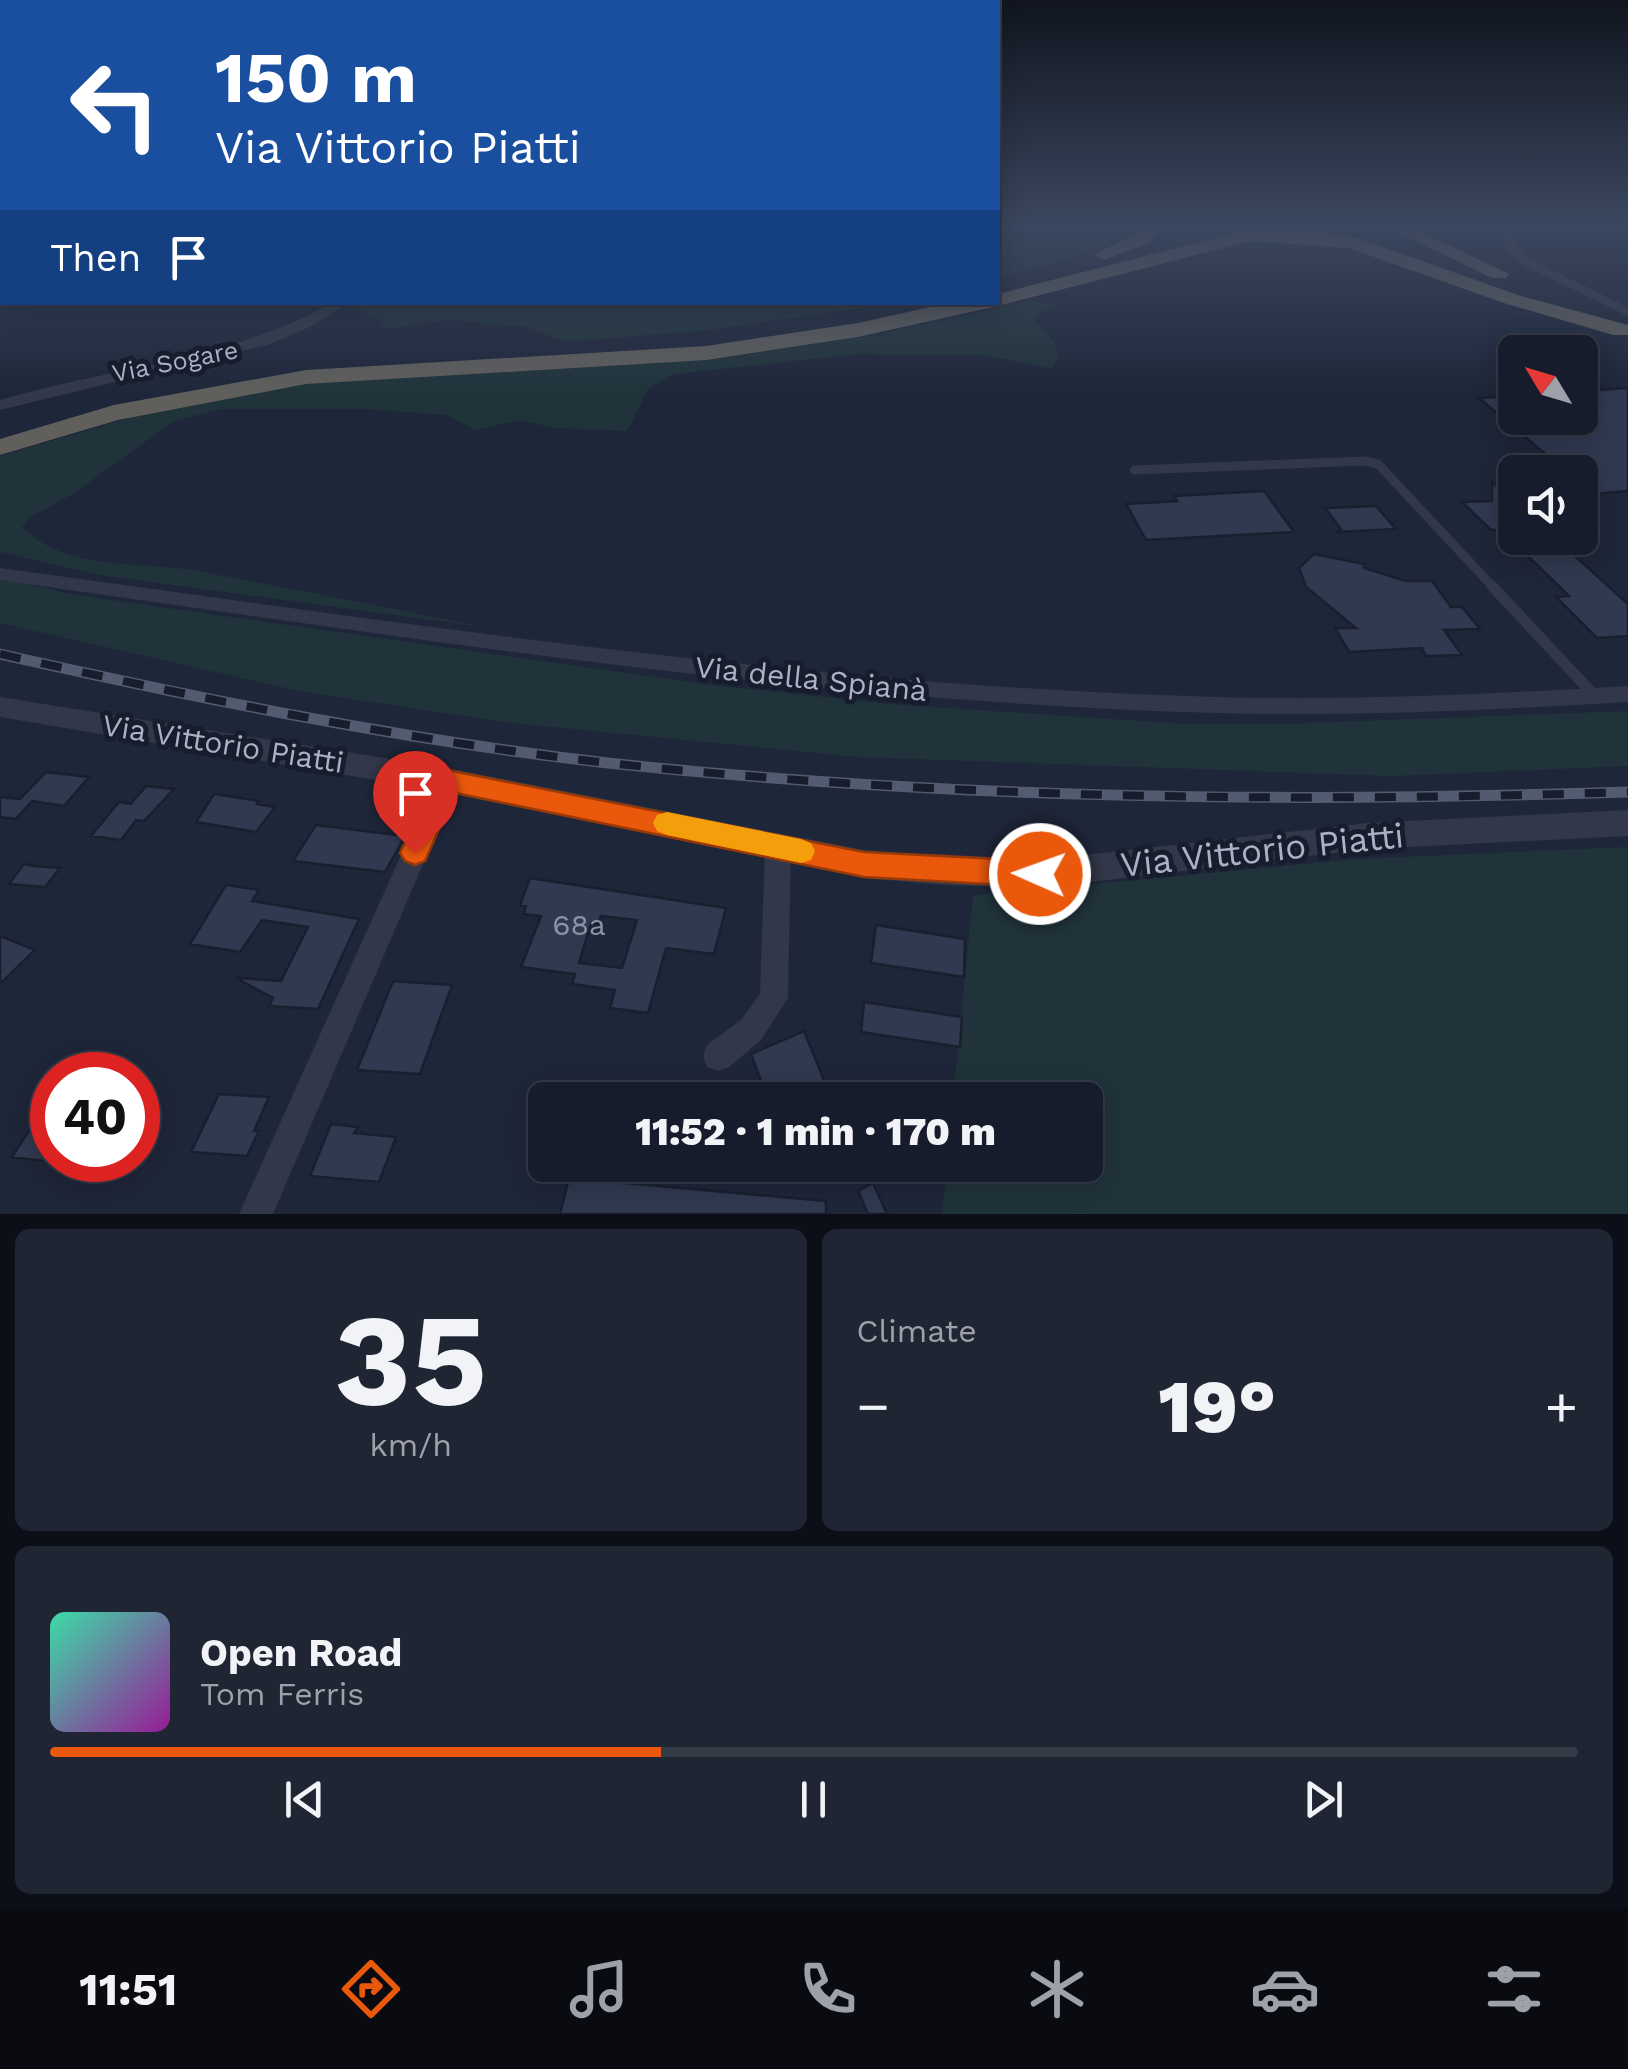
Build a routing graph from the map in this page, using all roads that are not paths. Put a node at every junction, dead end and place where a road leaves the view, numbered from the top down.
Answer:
1 (1064, 282) edge
2 (1464, 282) edge
3 (1507, 282) edge
4 (1526, 282) edge
5 (1558, 282) edge
6 (1000, 299) edge
7 (339, 305) edge
8 (918, 305) edge
9 (970, 305) edge
10 (1626, 325) edge
11 (0, 404) edge
12 (0, 429) edge
13 (0, 447) edge
14 (1134, 470) dead end
15 (0, 574) edge
16 (1628, 694) edge
17 (1596, 696) junction
18 (0, 707) edge
19 (447, 780) junction
20 (1628, 824) edge
21 (778, 846) junction
22 (718, 1056) dead end
23 (256, 1214) edge

1 - 6 highway
2 - 10 highway
3 - 10 highway
4 - 10 highway
5 - 10 street
7 - 11 street, Via Sogare
8 - 12 highway
9 - 13 highway
14 - 17 lane
15 - 17 street, Via della Spianà
16 - 17 street, Via della Spianà
18 - 19 street, Via Vittorio Piatti
19 - 21 street, Via Vittorio Piatti
19 - 23 street
20 - 21 street, Via Vittorio Piatti
21 - 22 street

